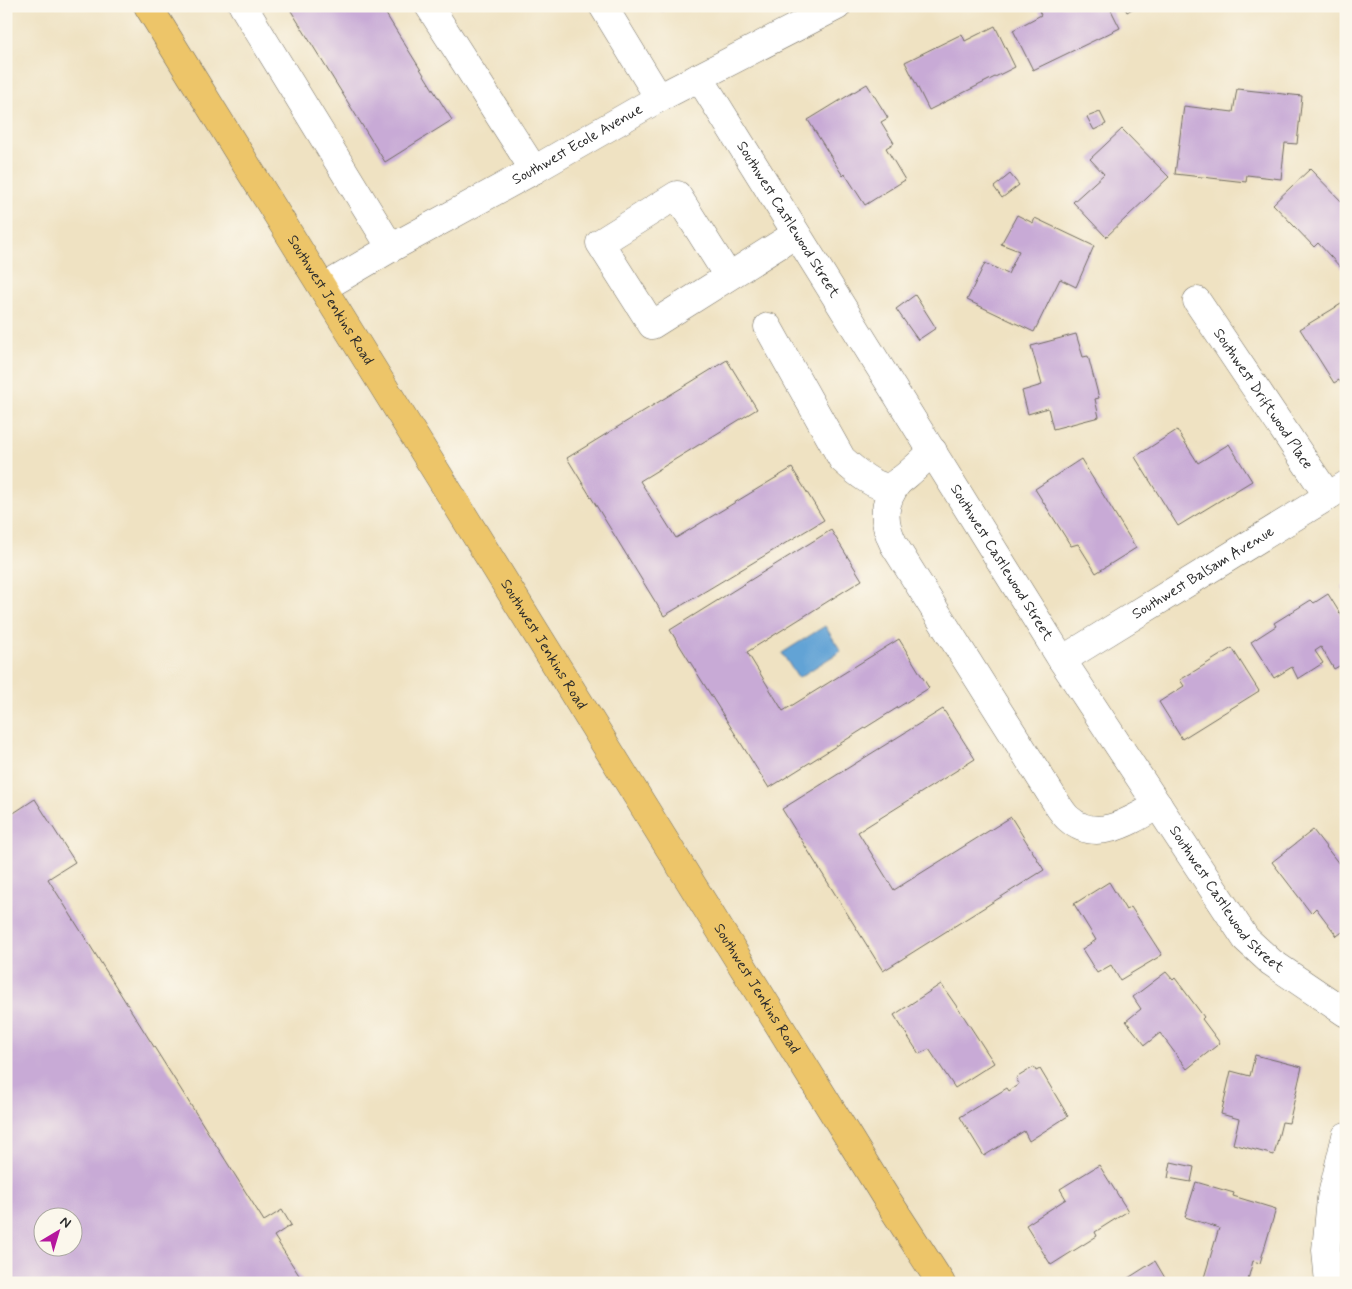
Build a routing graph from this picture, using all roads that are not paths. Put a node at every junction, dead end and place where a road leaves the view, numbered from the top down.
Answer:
1 (148, 6) edge
2 (243, 6) edge
3 (429, 6) edge
4 (603, 6) edge
5 (836, 6) edge
6 (804, 13) edge
7 (699, 77) junction
8 (659, 98) junction
9 (534, 170) junction
10 (796, 234) junction
11 (391, 248) junction
12 (728, 276) junction
13 (323, 288) junction
14 (1197, 301) dead end
15 (768, 328) dead end
16 (933, 451) junction
17 (898, 481) junction
18 (1337, 491) edge
19 (1062, 660) junction
20 (1158, 805) junction
21 (1346, 1013) edge
22 (1346, 1136) edge
23 (940, 1283) edge
24 (1329, 1283) edge

1 - 13 main road, Southwest Jenkins Road
2 - 11 street
3 - 9 street
4 - 8 street
5 - 6 street, Southwest Ecole Avenue
6 - 7 street, Southwest Ecole Avenue
7 - 8 street, Southwest Ecole Avenue
7 - 10 street, Southwest Castlewood Street
8 - 9 street, Southwest Ecole Avenue
9 - 11 street, Southwest Ecole Avenue
10 - 12 street
10 - 16 street, Southwest Castlewood Street
11 - 13 street, Southwest Ecole Avenue
12 - 12 street
13 - 23 main road, Southwest Jenkins Road
14 - 18 street, Southwest Driftwood Place
15 - 17 street
16 - 17 street
16 - 19 street, Southwest Castlewood Street
17 - 20 street
18 - 19 street, Southwest Balsam Avenue
19 - 20 street, Southwest Castlewood Street
20 - 21 street, Southwest Castlewood Street
22 - 24 street

